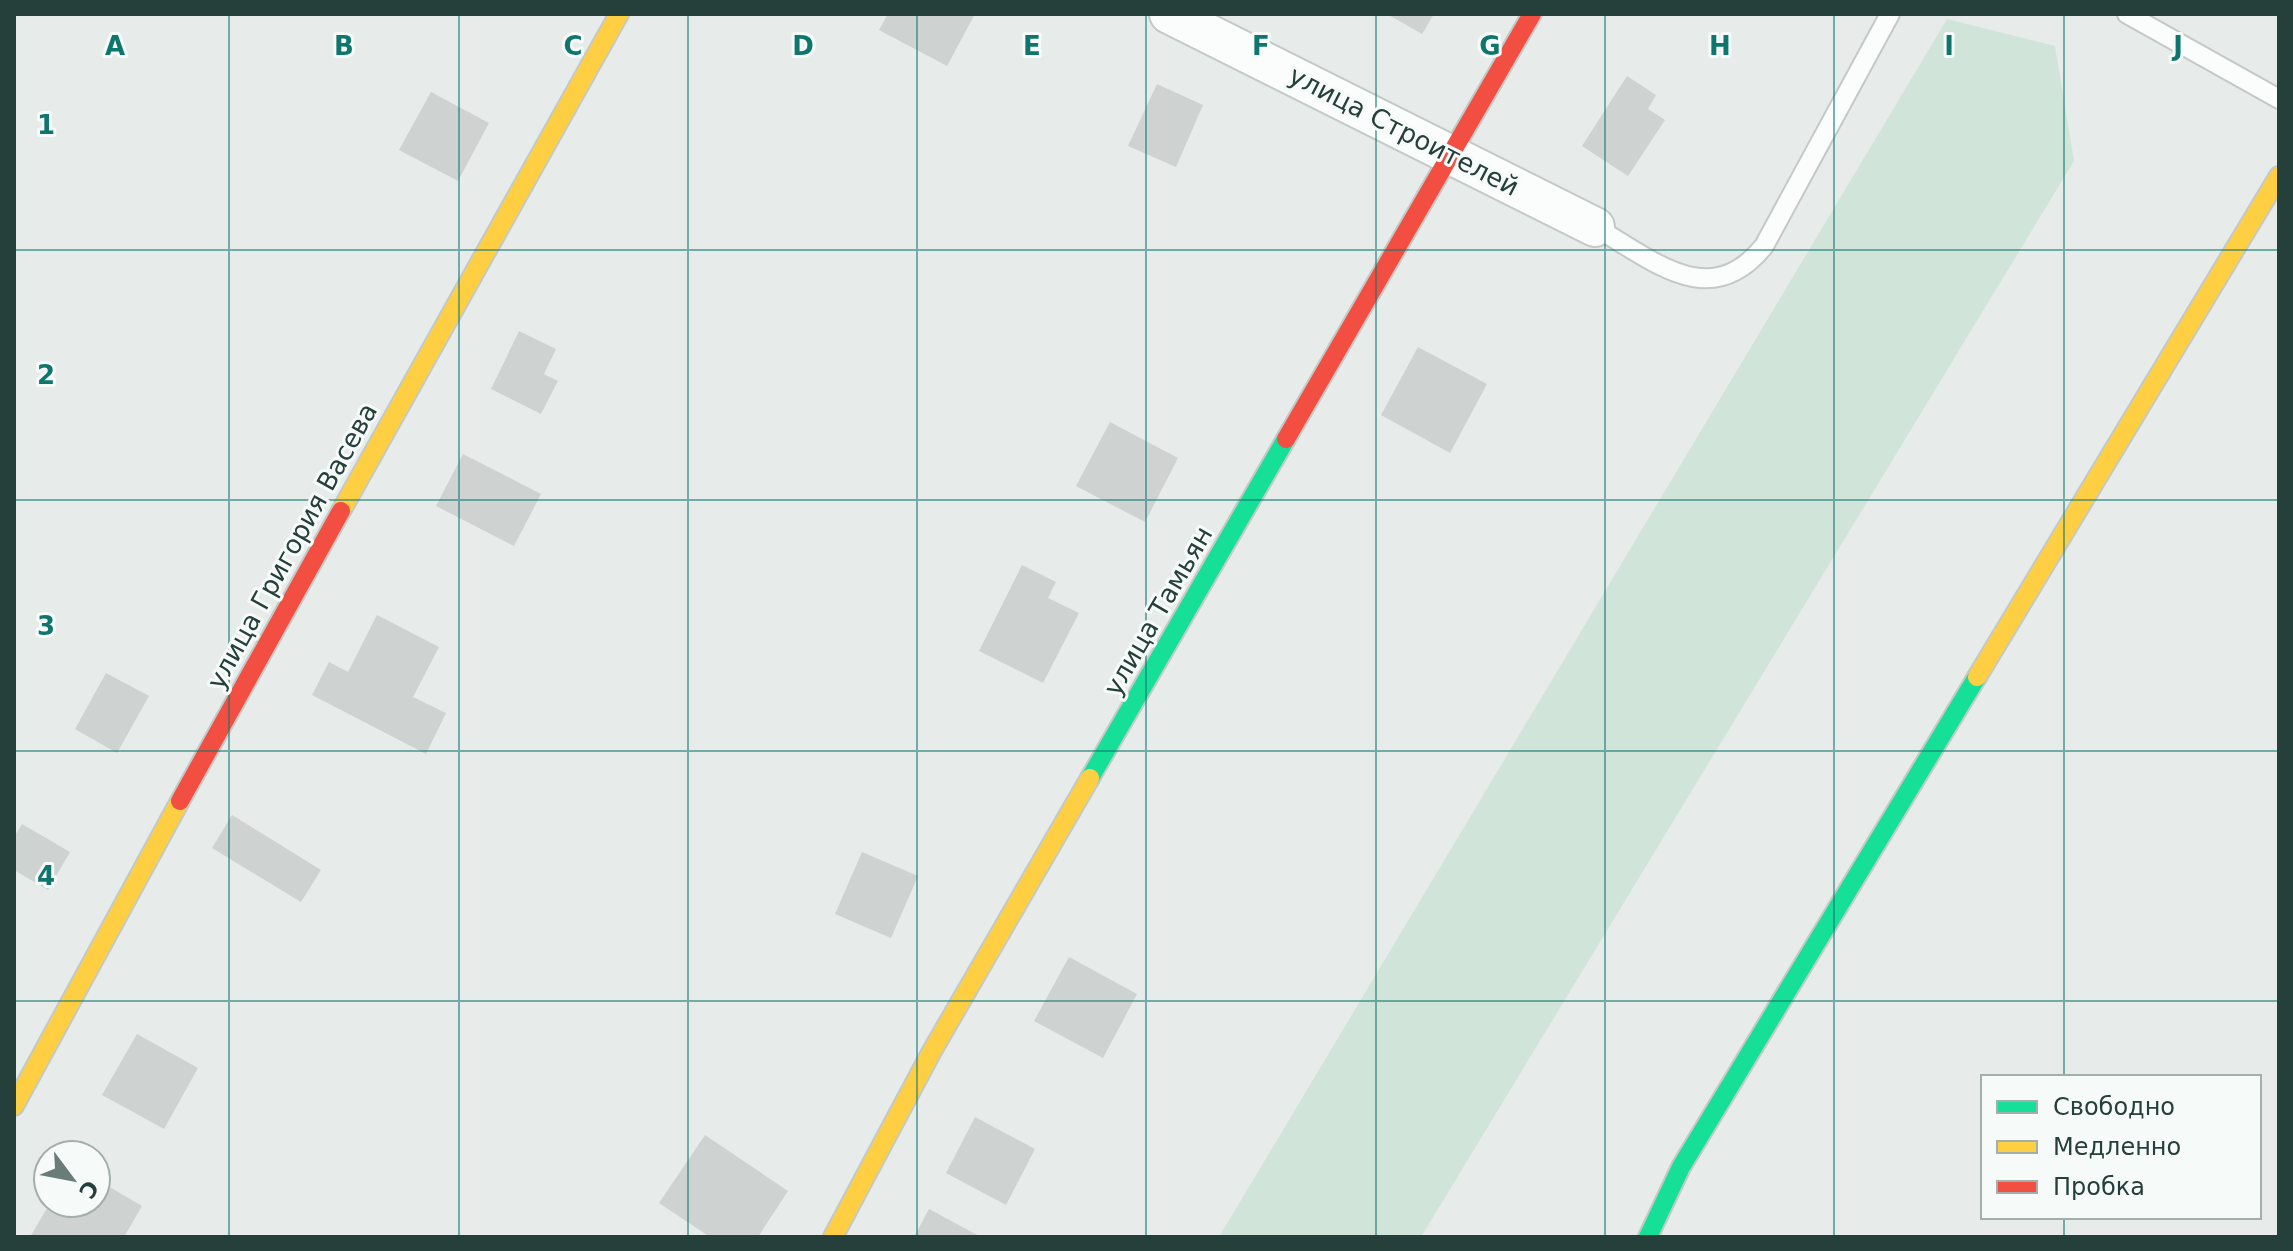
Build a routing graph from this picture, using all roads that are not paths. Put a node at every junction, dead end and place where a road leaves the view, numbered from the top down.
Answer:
1 (619, 14) edge
2 (1169, 14) edge
3 (1532, 14) edge
4 (1890, 14) edge
5 (2127, 14) edge
6 (2279, 99) edge
7 (1453, 155) junction
8 (2279, 176) edge
9 (1595, 227) joint
10 (14, 1106) edge
11 (833, 1237) edge
12 (1648, 1237) edge

1 - 10 street, улица Григория Васева
2 - 7 street, улица Строителей
3 - 7 street, улица Тамьян
4 - 9 lane
5 - 6 lane
7 - 9 street, улица Строителей
7 - 11 street, улица Тамьян
8 - 12 street

